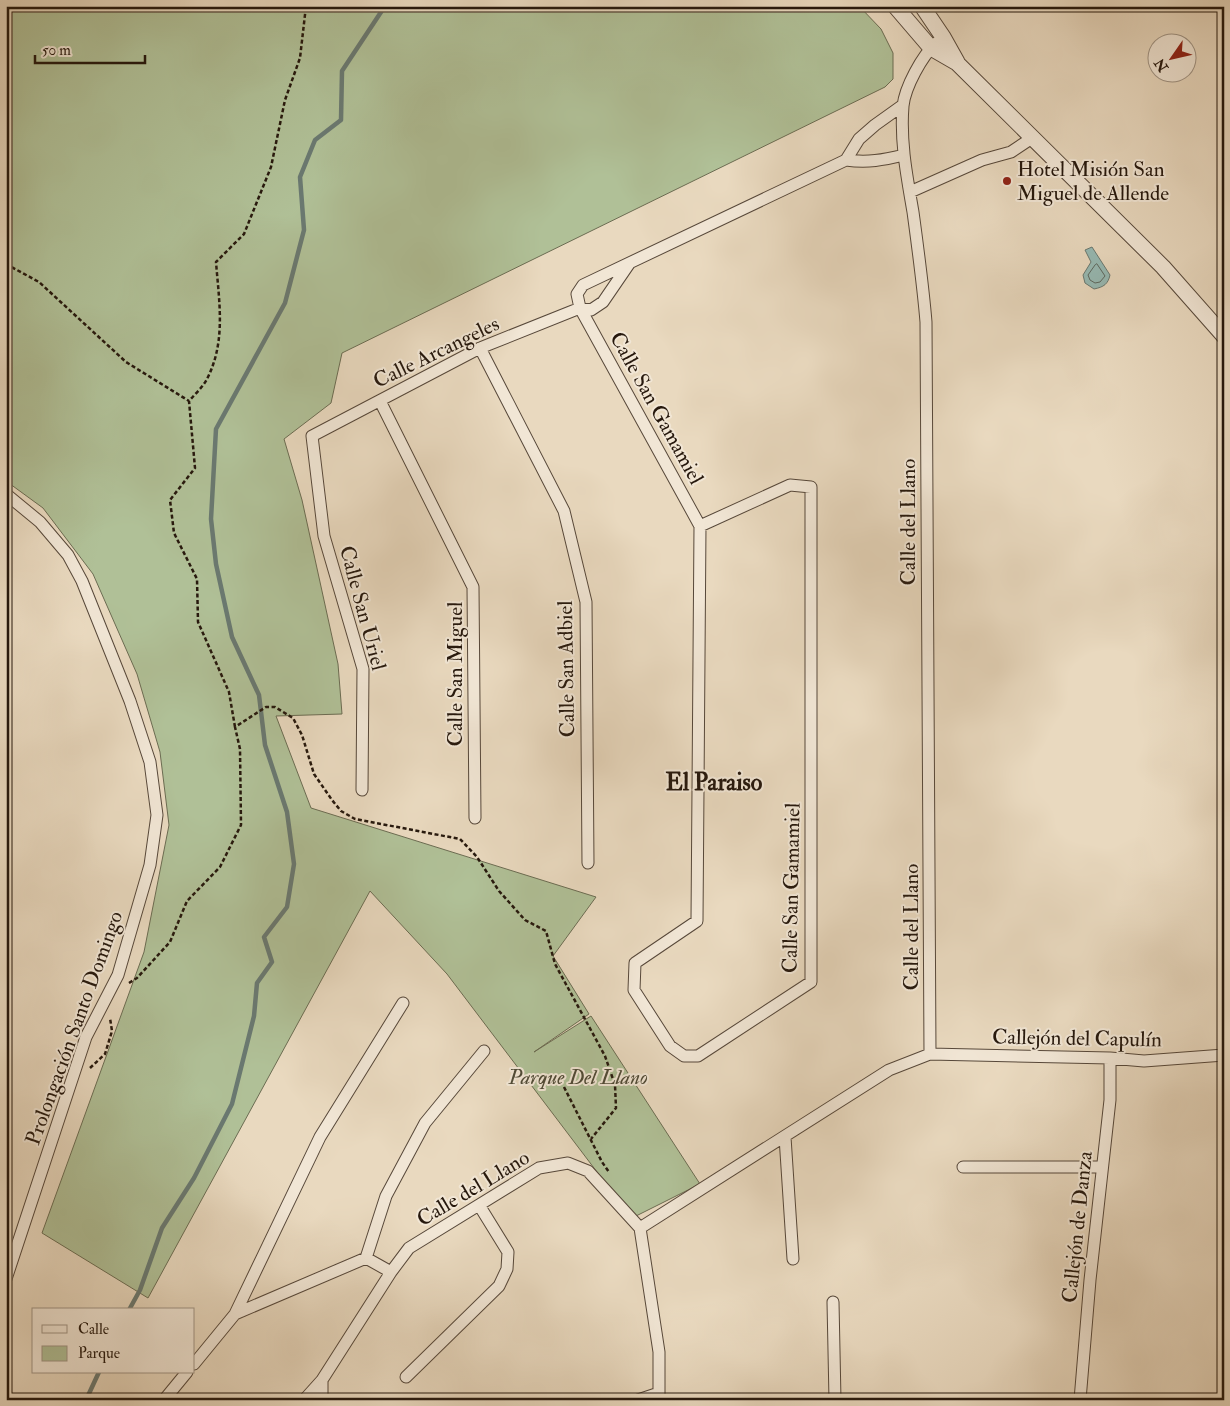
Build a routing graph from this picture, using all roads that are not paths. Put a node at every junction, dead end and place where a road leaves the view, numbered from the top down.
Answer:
1 (895, 6) edge
2 (922, 6) edge
3 (943, 37) junction
4 (931, 48) junction
5 (957, 63) junction
6 (903, 105) junction
7 (1032, 138) junction
8 (904, 155) junction
9 (846, 160) junction
10 (910, 192) junction
11 (630, 262) junction
12 (580, 308) junction
13 (1224, 336) edge
14 (480, 348) junction
15 (380, 401) junction
16 (312, 436) joint
17 (6, 494) edge
18 (700, 526) junction
19 (362, 790) dead end
20 (475, 818) dead end
21 (588, 863) dead end
22 (403, 1003) dead end
23 (484, 1051) dead end
24 (930, 1054) junction
25 (1224, 1055) edge
26 (1110, 1058) junction
27 (785, 1137) junction
28 (962, 1167) dead end
29 (1102, 1167) junction
30 (479, 1205) junction
31 (640, 1228) junction
32 (10, 1254) edge
33 (366, 1258) junction
34 (793, 1259) dead end
35 (391, 1272) junction
36 (6, 1278) edge
37 (833, 1302) dead end
38 (235, 1314) junction
39 (195, 1363) edge
40 (185, 1374) edge
41 (406, 1377) dead end
42 (322, 1380) junction
43 (659, 1396) edge
44 (164, 1400) edge
45 (304, 1400) edge
46 (322, 1400) edge
47 (638, 1400) edge
48 (835, 1400) edge
49 (1080, 1400) edge

1 - 4 street
2 - 3 street
3 - 4 street, Calle del Llano
3 - 5 street
4 - 5 street
4 - 6 street, Calle del Llano
5 - 7 street
6 - 8 street, Calle del Llano
6 - 9 street
7 - 10 street
7 - 13 street
8 - 9 street, Calle Arcangeles
8 - 10 street, Calle del Llano
9 - 11 street, Calle Arcangeles
10 - 24 street, Calle del Llano
11 - 12 street, Calle Arcangeles
11 - 12 street, Calle Arcangeles
12 - 14 street, Calle Arcangeles
12 - 18 street, Calle San Gamamiel
14 - 15 street, Calle Arcangeles
14 - 21 street, Calle San Adbiel
15 - 16 street, Calle Arcangeles
15 - 20 street, Calle San Miguel
16 - 19 street, Calle San Uriel
17 - 32 street, Prolongación Santo Domingo
18 - 18 street, Calle San Gamamiel
22 - 38 street
23 - 33 street
24 - 26 street, Callejón del Capulín
24 - 27 street
25 - 26 street, Callejón del Capulín
26 - 29 street, Callejón de Danza
27 - 31 street
27 - 34 street
28 - 29 street
29 - 49 street, Callejón de Danza
30 - 31 street, Calle del Llano
30 - 35 street, Calle del Llano
30 - 41 street
31 - 43 street
32 - 36 street, Prolongación Santo Domingo
33 - 35 street
33 - 38 street
35 - 42 street, Calle del Llano
37 - 48 street
38 - 39 street
40 - 44 street
42 - 45 street, Calle del Llano
42 - 46 street
43 - 47 street

